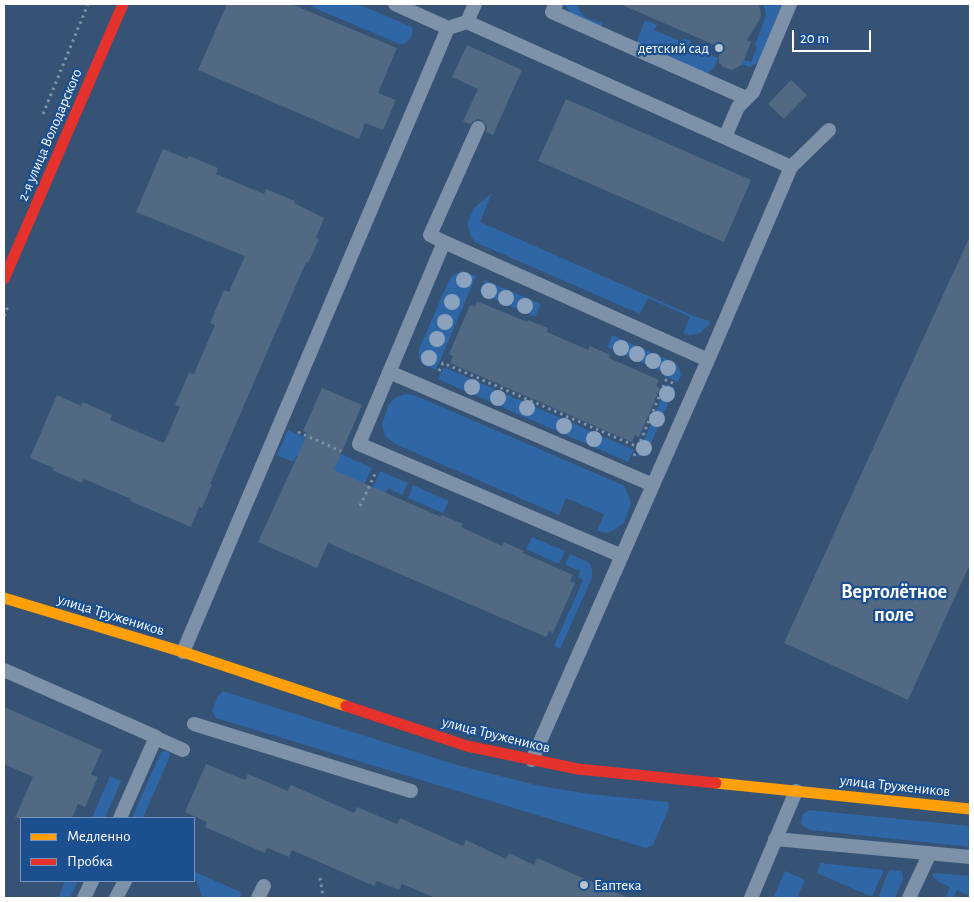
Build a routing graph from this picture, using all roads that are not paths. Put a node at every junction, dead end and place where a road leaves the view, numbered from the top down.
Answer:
1 (123, 4) edge
2 (395, 4) edge
3 (476, 4) edge
4 (556, 4) edge
5 (790, 4) edge
6 (467, 22) junction
7 (448, 28) junction
8 (746, 98) junction
9 (478, 128) dead end
10 (829, 130) dead end
11 (725, 137) junction
12 (791, 167) junction
13 (444, 242) junction
14 (4, 279) edge
15 (708, 360) junction
16 (390, 372) junction
17 (653, 485) junction
18 (622, 556) junction
19 (4, 598) edge
20 (183, 652) junction
21 (4, 670) edge
22 (194, 724) dead end
23 (156, 738) junction
24 (183, 750) dead end
25 (532, 760) junction
26 (411, 791) dead end
27 (796, 791) junction
28 (970, 809) edge
29 (120, 817) edge
30 (775, 839) junction
31 (930, 854) junction
32 (970, 857) edge
33 (92, 882) edge
34 (124, 882) edge
35 (84, 898) edge
36 (116, 898) edge
37 (750, 898) edge
38 (909, 898) edge

1 - 14 street, 2-я улица Володарского
2 - 7 lane
3 - 6 lane
4 - 8 lane
5 - 8 lane
6 - 7 lane
6 - 11 lane
7 - 20 lane
8 - 11 lane
9 - 13 lane
10 - 12 lane
11 - 12 lane
12 - 15 lane
13 - 15 lane
13 - 16 lane
15 - 17 lane
16 - 17 lane
16 - 18 lane
17 - 18 lane
18 - 25 lane
19 - 20 street, улица Тружеников
20 - 25 street, улица Тружеников
21 - 23 lane
22 - 26 lane
23 - 24 lane
23 - 29 lane
25 - 27 street, улица Тружеников
27 - 28 street, улица Тружеников
27 - 30 lane
30 - 31 lane
30 - 37 lane
31 - 32 lane
31 - 38 lane
33 - 35 lane
34 - 36 lane

